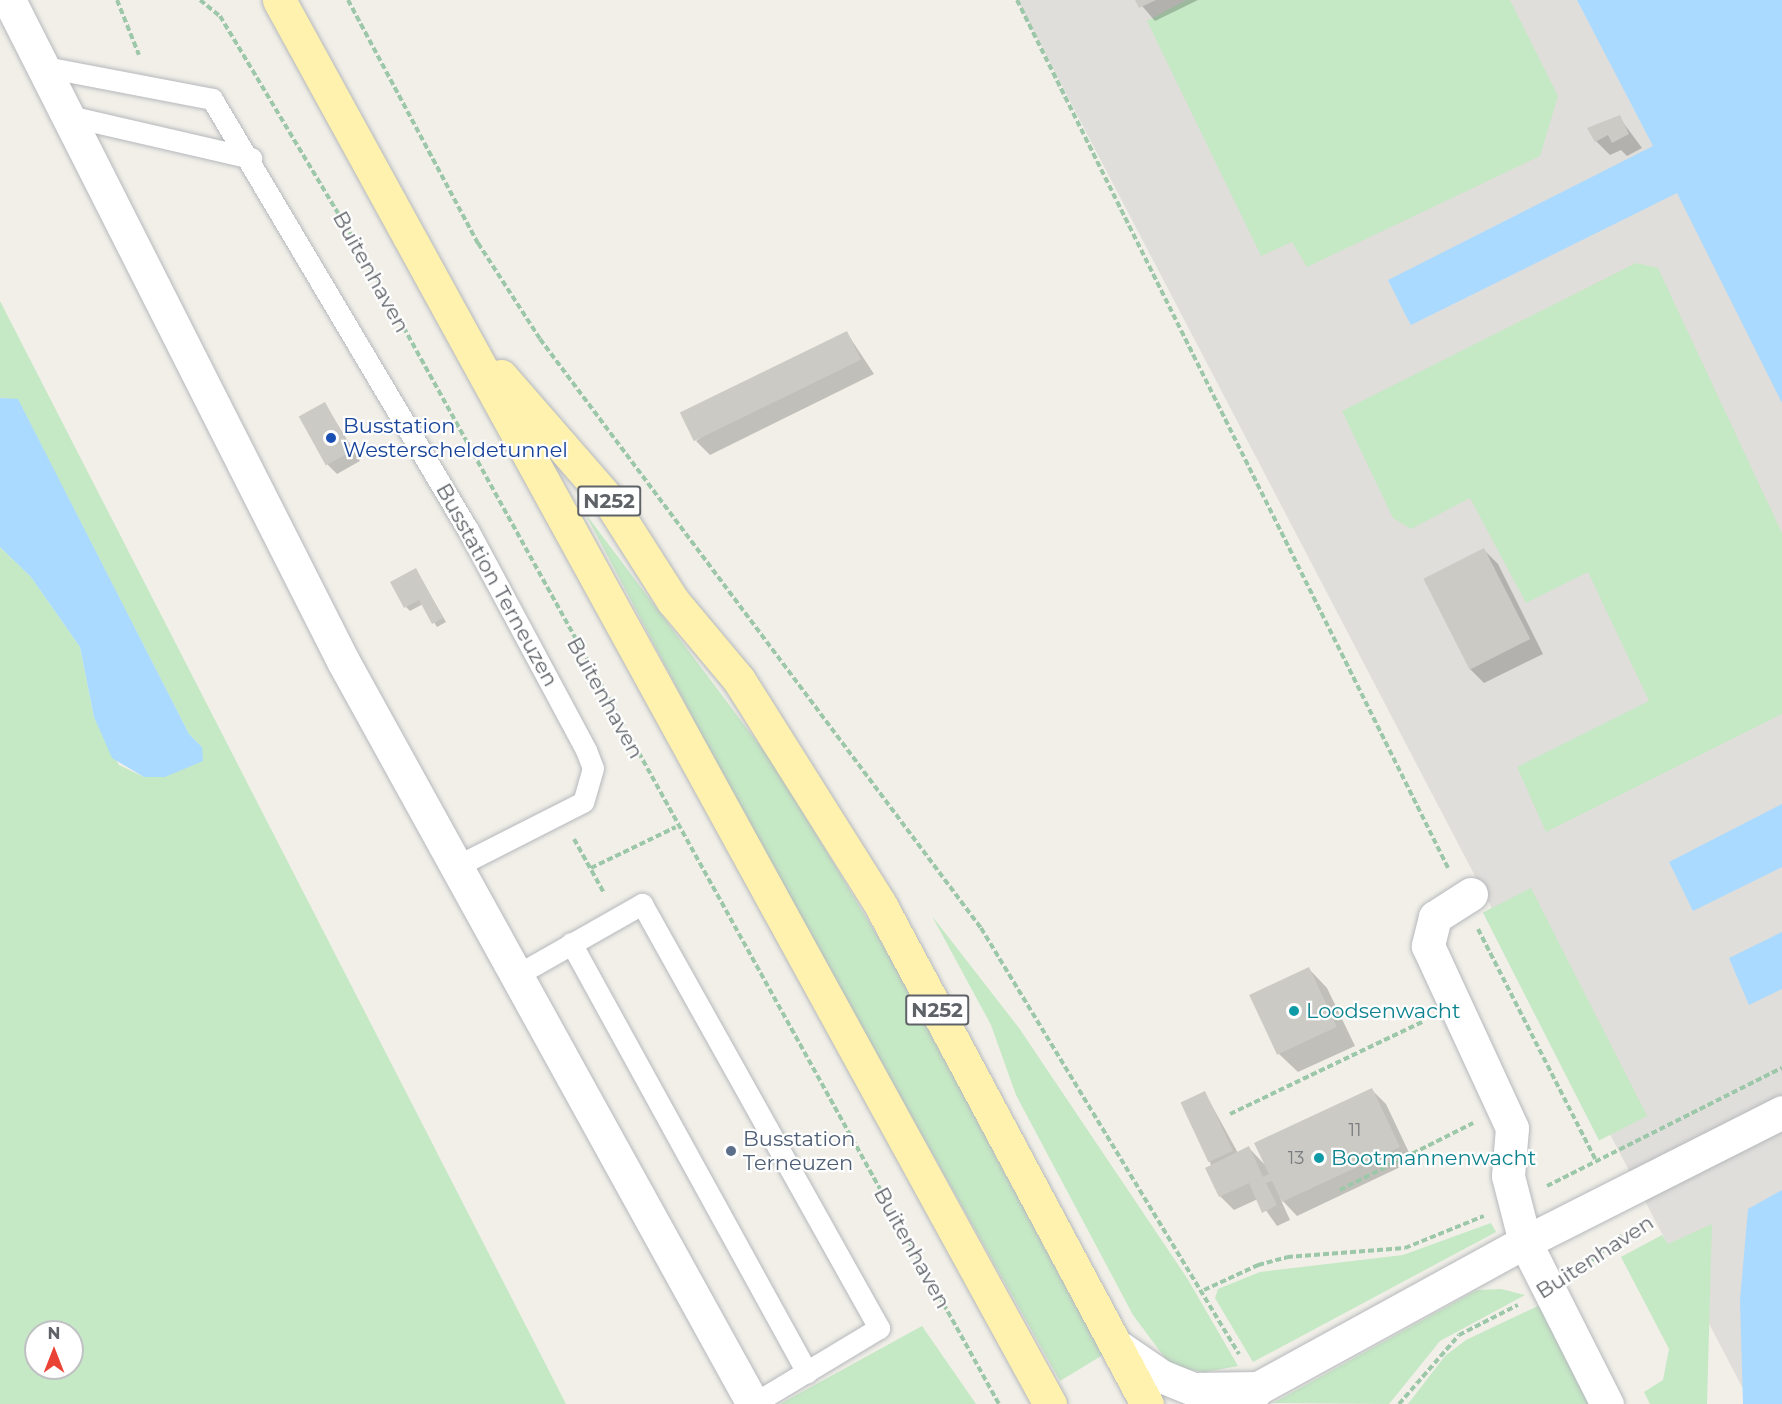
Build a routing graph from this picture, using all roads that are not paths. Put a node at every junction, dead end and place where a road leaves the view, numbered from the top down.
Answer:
1 (9, 0) edge
2 (279, 0) edge
3 (45, 67) junction
4 (69, 116) junction
5 (251, 158) junction
6 (465, 334) junction
7 (457, 866) junction
8 (1467, 896) road end
9 (571, 943) junction
10 (517, 975) junction
11 (1782, 1112) edge
12 (1525, 1242) junction
13 (1120, 1348) junction
14 (807, 1372) junction
15 (1251, 1396) edge
16 (753, 1404) edge
17 (1050, 1404) edge
18 (1147, 1404) edge
19 (1606, 1404) edge

1 - 3 street
2 - 6 main road, Buitenhaven / N252
3 - 4 street
3 - 5 lane, Busstation Terneuzen
4 - 5 lane
4 - 7 street
5 - 7 lane, Busstation Terneuzen
6 - 13 main road, Buitenhaven / N252
6 - 17 main road, Buitenhaven / N252
7 - 10 street
8 - 12 street
9 - 10 lane
9 - 14 lane
9 - 14 lane
10 - 16 street
11 - 12 street, Buitenhaven
12 - 15 street, Buitenhaven
12 - 19 street
13 - 15 street, Buitenhaven
13 - 18 main road, Buitenhaven / N252
14 - 16 lane

